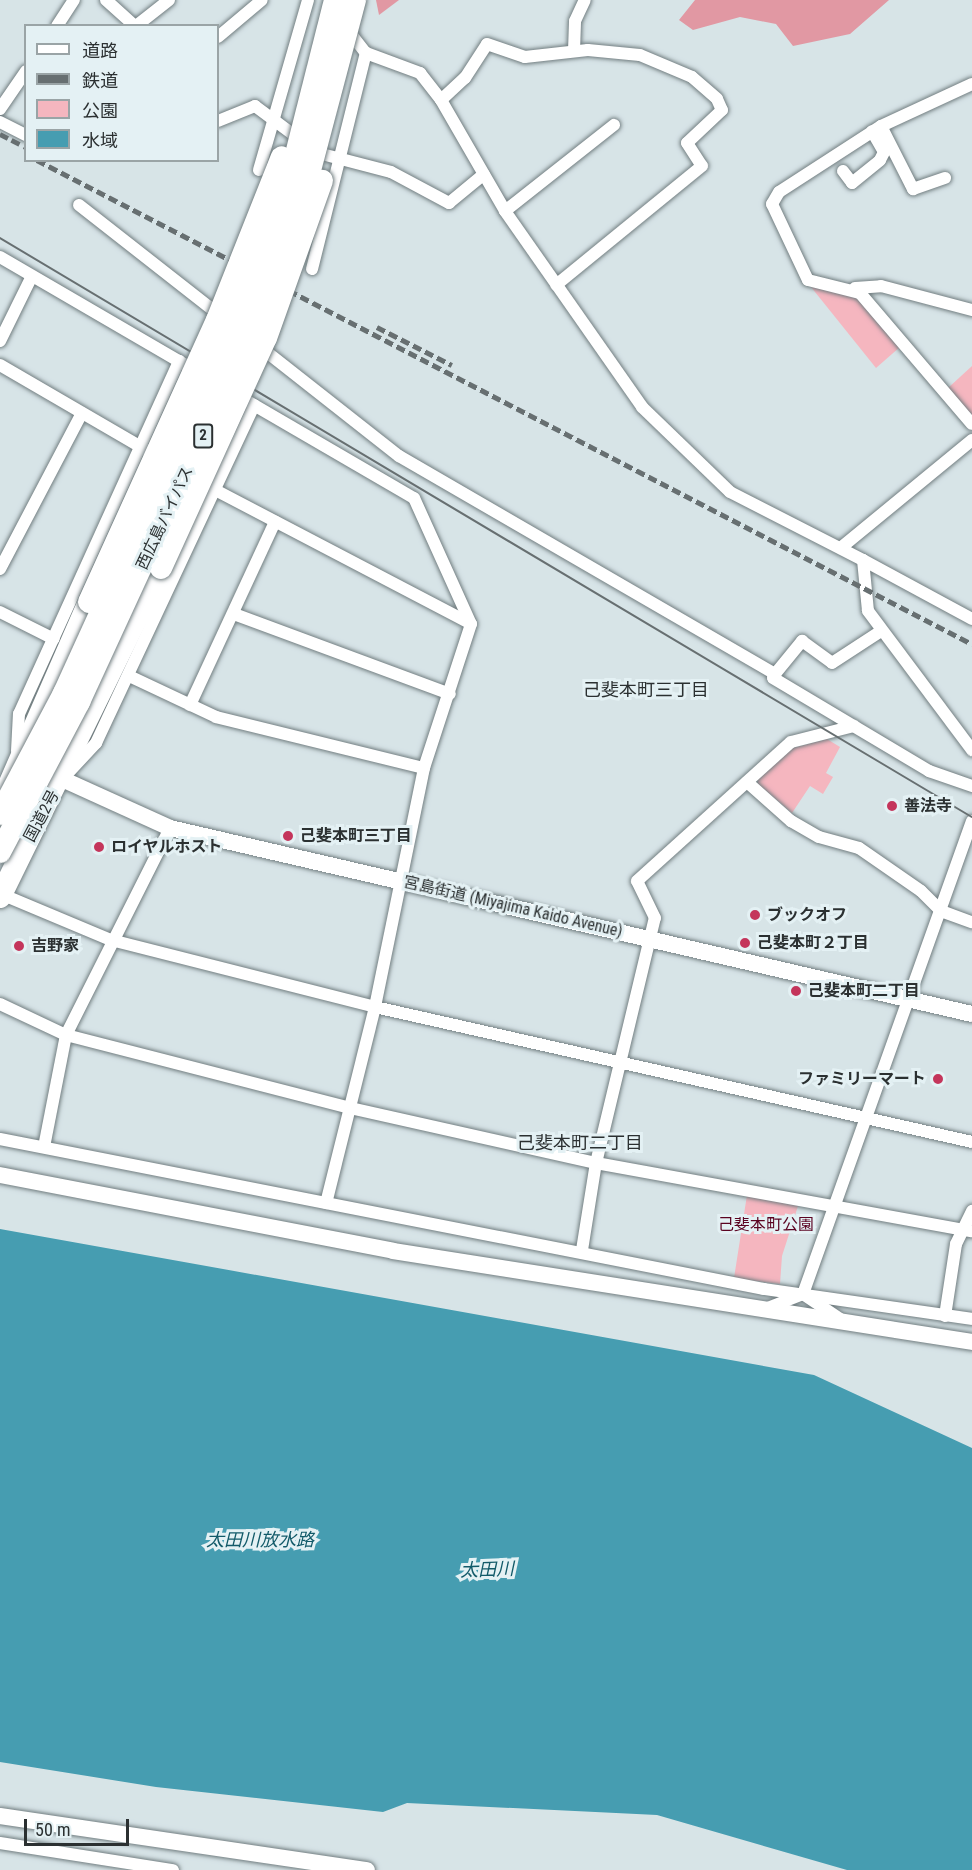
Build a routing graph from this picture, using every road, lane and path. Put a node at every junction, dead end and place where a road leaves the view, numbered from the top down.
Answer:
1 (74, 0) edge
2 (106, 0) edge
3 (169, 0) edge
4 (262, 0) edge
5 (308, 0) edge
6 (329, 0) edge
7 (335, 0) edge
8 (355, 0) edge
9 (585, 0) edge
10 (58, 24) edge
11 (134, 24) edge
12 (139, 24) edge
13 (219, 36) edge
14 (574, 51) junction
15 (366, 52) junction
16 (24, 74) edge
17 (972, 84) edge
18 (441, 100) junction
19 (0, 109) edge
20 (275, 120) junction
21 (219, 121) edge
22 (0, 122) edge
23 (614, 126) dead end
24 (304, 128) junction
25 (877, 128) junction
26 (24, 134) edge
27 (339, 161) junction
28 (259, 170) dead end
29 (843, 171) dead end
30 (484, 174) junction
31 (945, 178) dead end
32 (79, 205) dead end
33 (506, 211) junction
34 (0, 257) edge
35 (312, 269) dead end
36 (32, 276) junction
37 (555, 285) junction
38 (855, 288) junction
39 (972, 310) edge
40 (0, 341) edge
41 (179, 361) junction
42 (0, 366) edge
43 (254, 405) junction
44 (82, 413) junction
45 (972, 424) edge
46 (972, 440) edge
47 (143, 448) junction
48 (213, 490) junction
49 (275, 522) junction
50 (843, 546) junction
51 (863, 560) junction
52 (0, 569) edge
53 (0, 612) edge
54 (234, 614) junction
55 (972, 619) edge
56 (471, 624) junction
57 (881, 631) junction
58 (54, 639) junction
59 (775, 674) junction
60 (129, 676) junction
61 (450, 694) junction
62 (190, 705) junction
63 (854, 726) junction
64 (972, 750) edge
65 (9, 754) edge
66 (424, 768) junction
67 (62, 779) junction
68 (747, 782) junction
69 (972, 786) edge
70 (0, 815) edge
71 (972, 821) edge
72 (170, 828) junction
73 (0, 852) edge
74 (401, 882) junction
75 (1, 896) edge
76 (941, 911) junction
77 (972, 922) edge
78 (650, 939) junction
79 (111, 940) junction
80 (909, 998) junction
81 (0, 1004) edge
82 (375, 1008) junction
83 (972, 1014) edge
84 (66, 1035) junction
85 (619, 1064) junction
86 (350, 1108) junction
87 (867, 1116) junction
88 (0, 1139) edge
89 (972, 1142) edge
90 (44, 1147) junction
91 (596, 1163) junction
92 (0, 1175) edge
93 (326, 1203) junction
94 (836, 1206) junction
95 (972, 1211) edge
96 (968, 1230) edge
97 (582, 1250) junction
98 (803, 1294) junction
99 (758, 1312) junction
100 (945, 1316) junction
101 (972, 1319) edge
102 (849, 1326) junction
103 (972, 1342) edge
104 (0, 1816) edge
105 (0, 1846) edge
106 (115, 1866) edge
107 (173, 1870) edge
108 (363, 1870) edge

1 - 10 street
2 - 11 street
3 - 12 street
4 - 13 street
5 - 20 street
6 - 15 street
7 - 24 highway, 西広島バイパス / 2, bridge
8 - 67 highway, bridge
8 - 73 highway, 西広島バイパス / 2, bridge
9 - 14 street
14 - 18 street
14 - 37 street
15 - 18 street
15 - 27 street
16 - 19 street
17 - 25 street
18 - 30 street
20 - 21 street
20 - 27 street
20 - 28 street
22 - 26 street
23 - 33 street
24 - 65 highway, bridge
24 - 70 highway, 西広島バイパス / 2, bridge
25 - 29 street
25 - 31 street
25 - 38 street
27 - 30 street
27 - 35 street
30 - 33 street
32 - 59 street
33 - 37 street
34 - 36 street
36 - 40 street
36 - 41 street
37 - 50 street
38 - 39 street
38 - 45 street
41 - 43 street
41 - 47 street
42 - 44 street
43 - 48 street
43 - 56 street
44 - 47 street
44 - 52 street
46 - 50 street
47 - 48 street
47 - 58 street
48 - 49 street
48 - 60 street
49 - 54 street
49 - 56 street
50 - 51 street
51 - 55 street
51 - 57 street
53 - 58 street
54 - 61 street
54 - 62 street
56 - 61 street
57 - 59 street
57 - 64 street
58 - 65 street
59 - 63 street
60 - 62 street
60 - 67 street
61 - 66 street
62 - 66 street
63 - 68 street
63 - 69 street
65 - 67 highway, 国道2号
65 - 70 highway, 2
66 - 74 street
67 - 72 street, 宮島街道 (Miyajima Kaido Avenue)
67 - 75 highway, 国道2号
68 - 76 street
68 - 78 street
71 - 76 street
72 - 74 street, 宮島街道 (Miyajima Kaido Avenue)
72 - 79 street
74 - 78 street, 宮島街道 (Miyajima Kaido Avenue)
74 - 82 street
75 - 79 street
76 - 77 street
76 - 80 street
78 - 80 street, 宮島街道 (Miyajima Kaido Avenue)
78 - 85 street
79 - 82 street
79 - 84 street
80 - 83 street, 宮島街道 (Miyajima Kaido Avenue)
80 - 87 street
81 - 84 street
82 - 85 street
82 - 86 street
84 - 86 street
84 - 90 street
85 - 87 street
85 - 91 street
86 - 91 street
86 - 93 street
87 - 89 street
87 - 94 street
88 - 90 street
90 - 93 street
91 - 94 street
91 - 97 street
92 - 99 street
93 - 97 street
94 - 96 street
94 - 98 street
95 - 96 street
96 - 100 street
97 - 98 street
98 - 99 street
98 - 100 street
98 - 102 street
99 - 102 street
100 - 101 street
102 - 103 street
104 - 108 street
105 - 106 street
106 - 107 street

